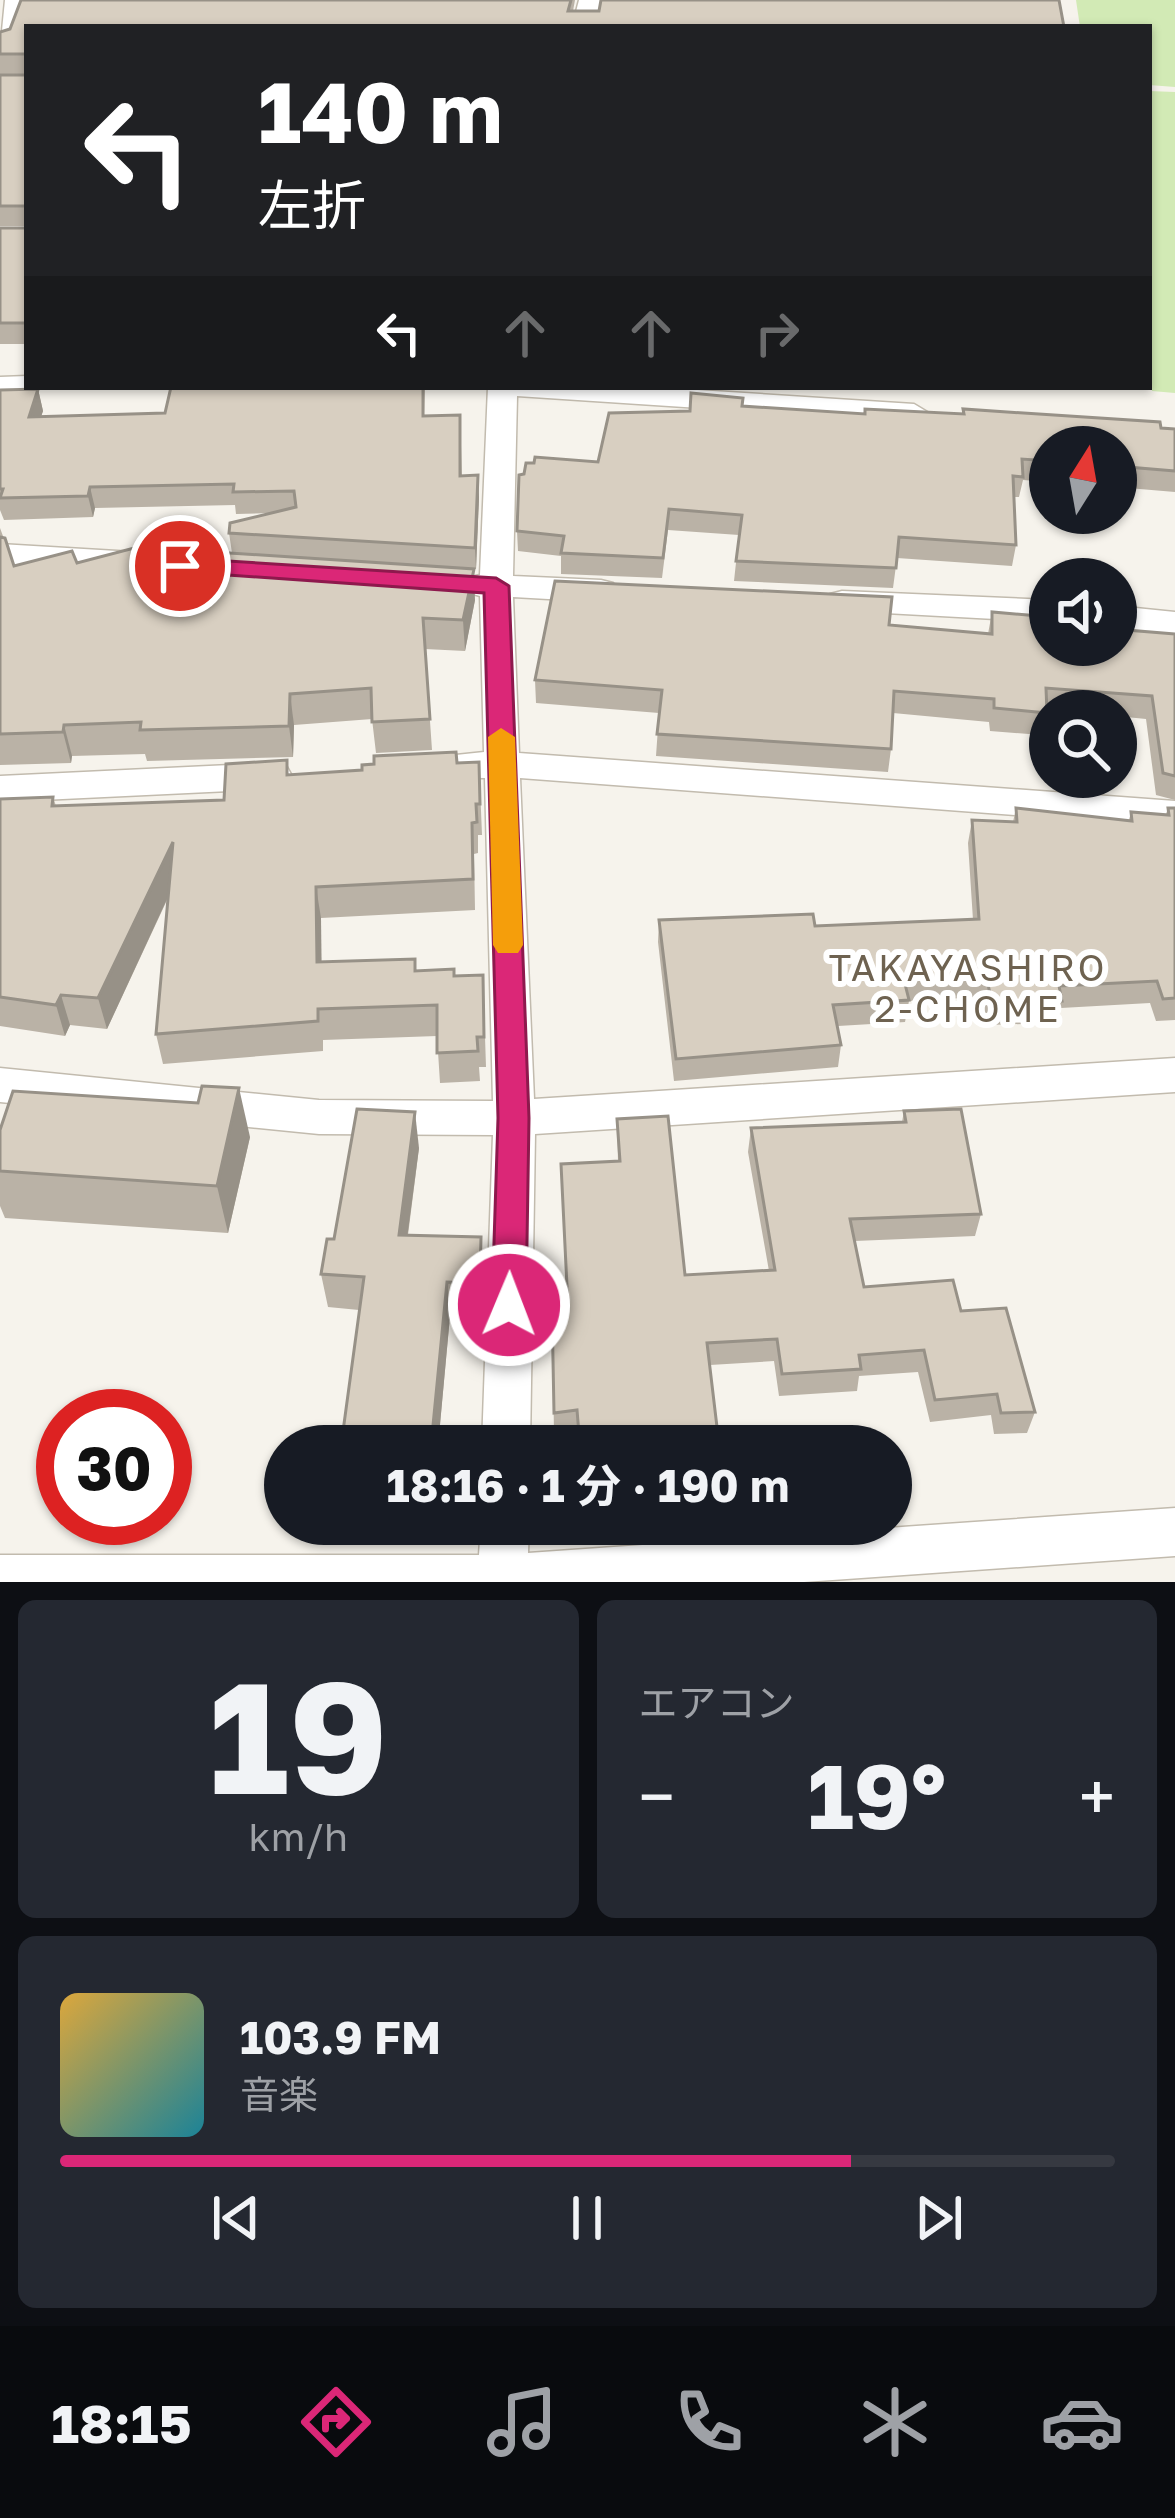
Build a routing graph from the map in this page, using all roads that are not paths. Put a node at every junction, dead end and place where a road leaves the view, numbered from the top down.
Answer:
1 (21, 5) edge
2 (0, 44) edge
3 (503, 390) edge
4 (563, 390) edge
5 (940, 414) edge
6 (0, 554) edge
7 (165, 564) edge
8 (449, 583) edge
9 (496, 586) junction
10 (634, 592) edge
11 (819, 601) edge
12 (1029, 610) edge
13 (1137, 619) edge
14 (1175, 623) edge
15 (502, 764) junction
16 (406, 769) edge
17 (311, 774) edge
18 (0, 789) edge
19 (1175, 814) edge
20 (1175, 1076) edge
21 (3, 1096) edge
22 (514, 1118) junction
23 (507, 1425) edge
24 (1175, 1532) edge
25 (504, 1545) edge
26 (0, 1579) edge
27 (503, 1581) edge

1 - 2 street
3 - 9 street
4 - 5 street
6 - 7 street
8 - 9 street
9 - 10 street
9 - 15 street
11 - 12 street
13 - 14 street
15 - 16 street
15 - 19 street
15 - 22 street
17 - 18 street
20 - 22 street
21 - 22 street
22 - 23 street
24 - 27 street
25 - 27 street
26 - 27 street

